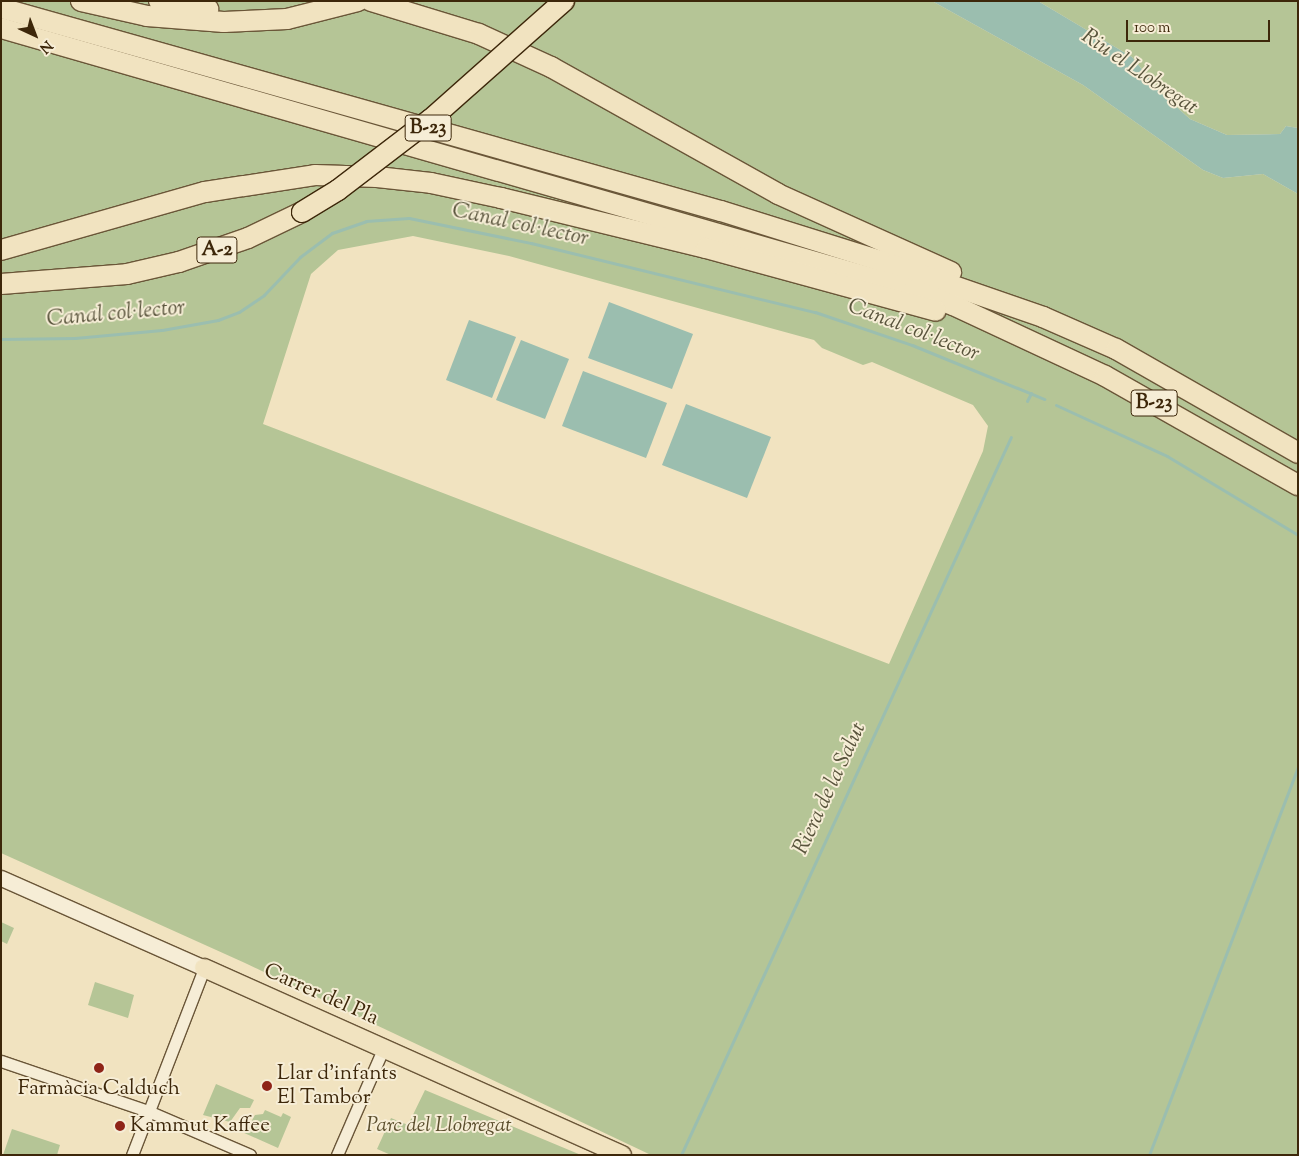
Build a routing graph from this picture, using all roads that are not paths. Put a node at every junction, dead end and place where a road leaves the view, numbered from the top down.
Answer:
1 (81, 1) edge
2 (160, 1) edge
3 (319, 1) edge
4 (358, 1) edge
5 (371, 1) edge
6 (564, 1) edge
7 (1, 8) edge
8 (285, 14) junction
9 (1, 28) edge
10 (1, 250) edge
11 (127, 274) junction
12 (1, 284) edge
13 (1, 293) edge
14 (1043, 317) junction
15 (1005, 330) junction
16 (1298, 453) edge
17 (1298, 485) edge
18 (1, 878) edge
19 (204, 968) junction
20 (384, 1048) junction
21 (1, 1061) edge
22 (148, 1110) junction
23 (132, 1155) edge
24 (250, 1155) edge
25 (337, 1155) edge
26 (622, 1155) edge

1 - 8 highway
2 - 8 highway
3 - 8 highway
4 - 8 highway
5 - 14 highway
6 - 11 highway, A-2, bridge
7 - 14 highway, B-23
9 - 15 highway, B-23
10 - 15 highway
11 - 12 highway, A-2
11 - 13 highway
14 - 16 highway, B-23
15 - 17 highway, B-23
18 - 19 main road, Carrer del Pla
19 - 20 main road, Carrer del Pla
19 - 22 street
20 - 25 street
20 - 26 main road, Carrer del Pla
21 - 22 street
22 - 23 street
22 - 24 street

